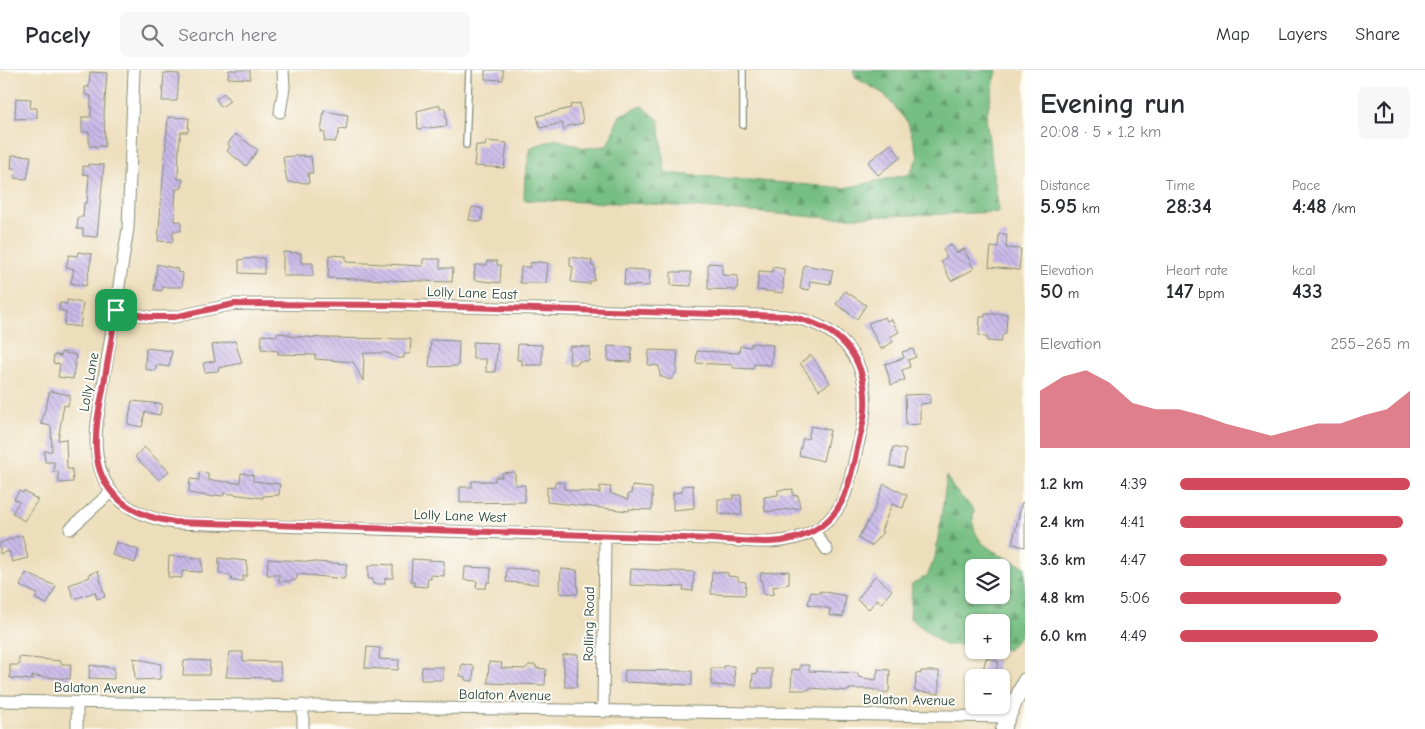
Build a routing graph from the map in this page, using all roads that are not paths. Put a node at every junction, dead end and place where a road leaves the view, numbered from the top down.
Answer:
1 (134, 70) edge
2 (283, 70) edge
3 (469, 70) edge
4 (743, 70) edge
5 (280, 112) dead end
6 (743, 125) dead end
7 (466, 146) dead end
8 (116, 310) junction
9 (827, 329) joint
10 (111, 492) junction
11 (70, 529) dead end
12 (814, 530) junction
13 (606, 537) junction
14 (827, 550) dead end
15 (1025, 680) edge
16 (0, 701) edge
17 (77, 703) junction
18 (303, 705) junction
19 (603, 712) junction
20 (1006, 723) edge
21 (77, 729) edge
22 (302, 729) edge

1 - 8 street, Lolly Lane
2 - 5 street
3 - 7 lane
4 - 6 lane
8 - 9 street, Lolly Lane East
8 - 10 street, Lolly Lane
9 - 12 street, Lolly Lane West
10 - 11 street
10 - 13 street, Lolly Lane West
12 - 13 street, Lolly Lane West
12 - 14 street
13 - 19 street, Rolling Road
15 - 20 street
16 - 17 street, Balaton Avenue
17 - 18 street, Balaton Avenue
17 - 21 street
18 - 19 street, Balaton Avenue
18 - 22 street
19 - 20 street, Balaton Avenue

